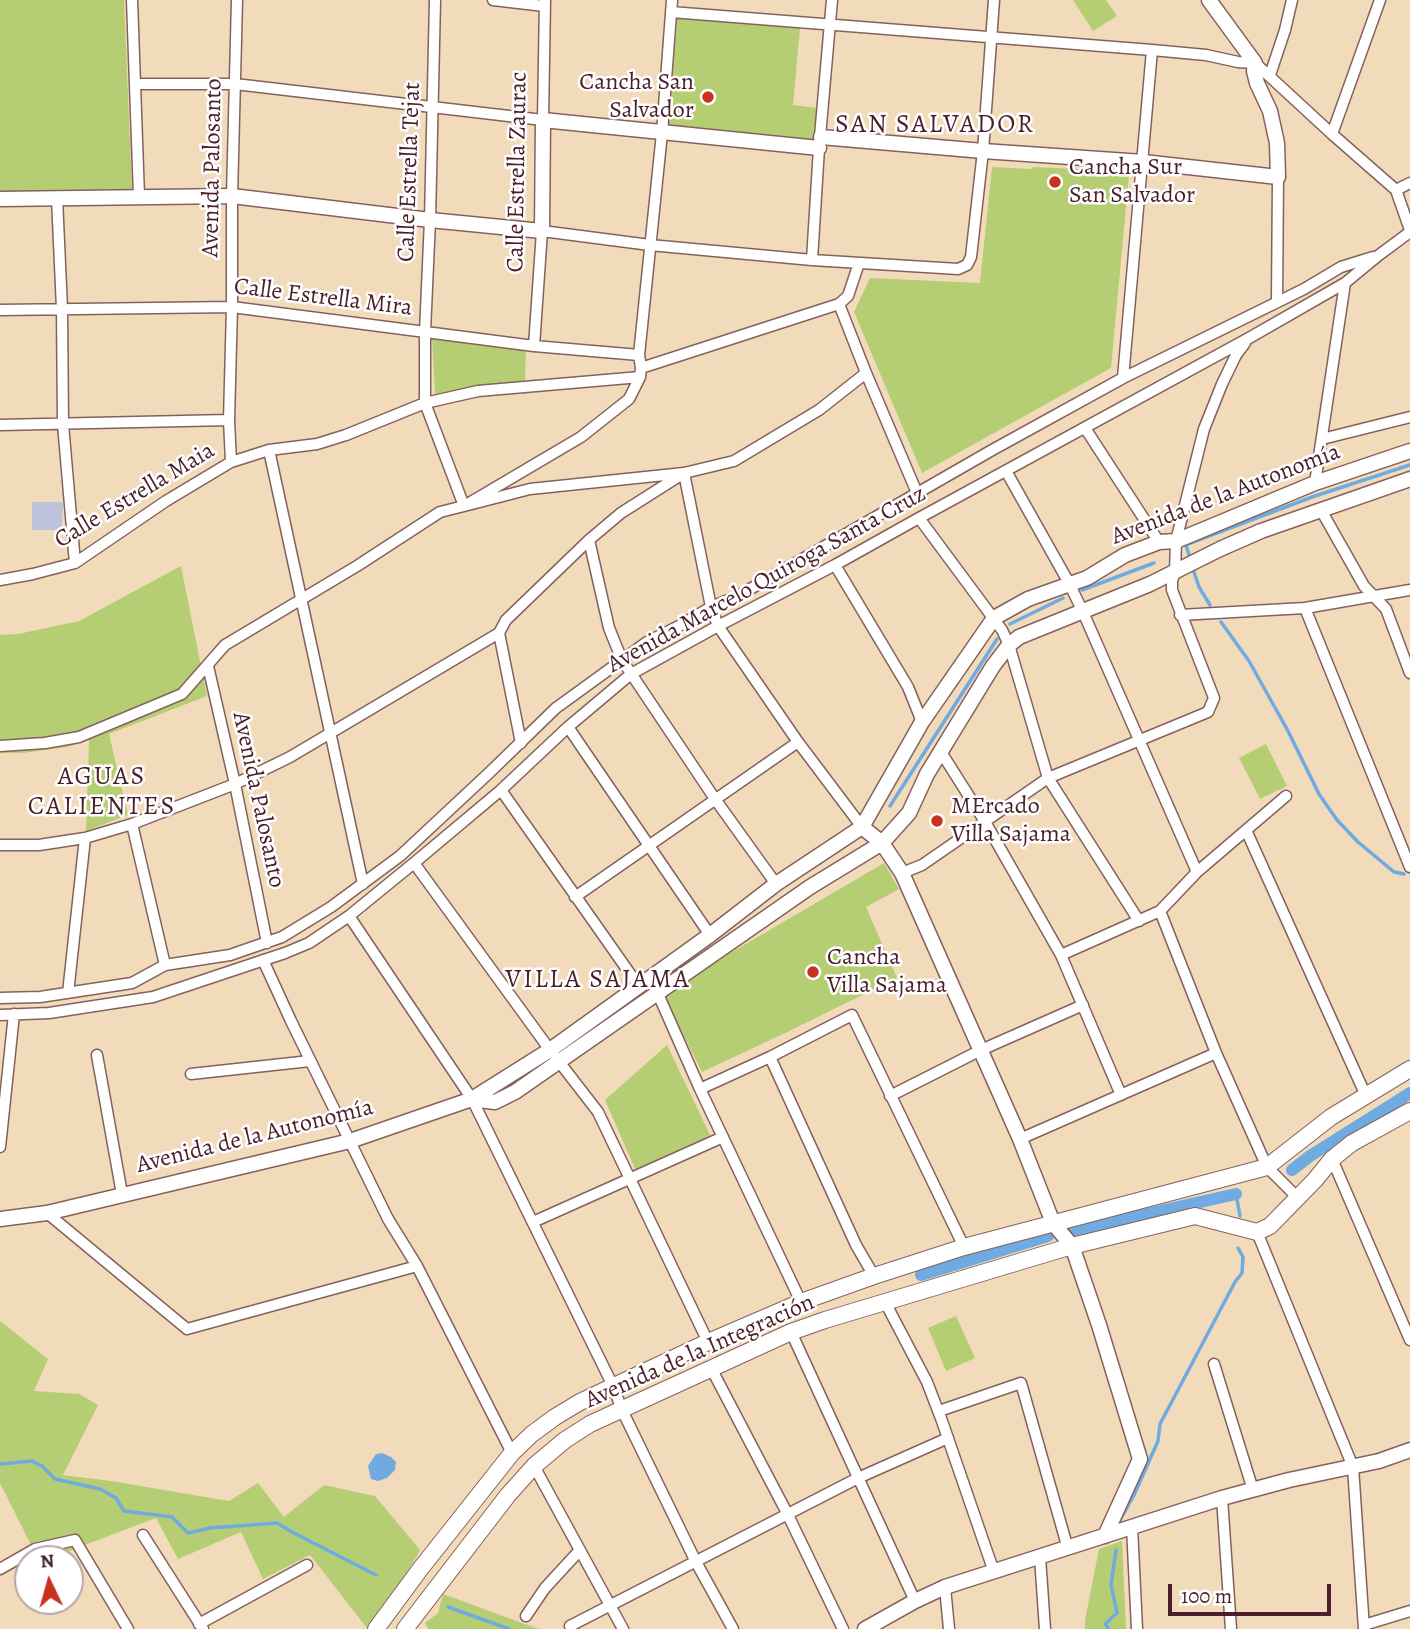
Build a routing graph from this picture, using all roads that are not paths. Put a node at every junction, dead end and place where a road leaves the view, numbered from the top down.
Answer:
1 (132, 0) edge
2 (237, 0) edge
3 (435, 0) edge
4 (493, 0) edge
5 (672, 0) edge
6 (832, 0) edge
7 (994, 0) edge
8 (1209, 0) edge
9 (1292, 0) edge
10 (1380, 0) edge
11 (544, 3) edge
12 (671, 12) junction
13 (830, 24) junction
14 (991, 37) junction
15 (1152, 50) junction
16 (1255, 63) junction
17 (1270, 75) junction
18 (235, 84) junction
19 (135, 85) junction
20 (433, 106) junction
21 (543, 120) junction
22 (662, 132) junction
23 (1332, 134) junction
24 (820, 142) junction
25 (983, 151) junction
26 (1143, 163) junction
27 (1279, 177) junction
28 (1410, 183) edge
29 (1396, 190) junction
30 (232, 196) junction
31 (139, 197) junction
32 (57, 198) junction
33 (0, 199) edge
34 (430, 220) junction
35 (542, 231) junction
36 (1410, 231) edge
37 (650, 245) junction
38 (1379, 255) junction
39 (813, 260) junction
40 (859, 262) junction
41 (1345, 283) junction
42 (1277, 302) junction
43 (839, 304) junction
44 (232, 307) junction
45 (62, 309) junction
46 (0, 310) edge
47 (425, 332) junction
48 (1249, 338) junction
49 (534, 346) junction
50 (639, 355) junction
51 (640, 372) junction
52 (866, 373) junction
53 (1123, 378) junction
54 (425, 403) junction
55 (1410, 417) edge
56 (229, 420) junction
57 (63, 424) junction
58 (0, 425) edge
59 (1085, 428) junction
60 (1322, 439) junction
61 (269, 450) junction
62 (1410, 451) edge
63 (231, 462) junction
64 (1006, 471) junction
65 (684, 473) junction
66 (1410, 479) edge
67 (1315, 483) junction
68 (917, 493) junction
69 (464, 506) junction
70 (1321, 510) junction
71 (919, 517) junction
72 (589, 540) junction
73 (1176, 541) junction
74 (1159, 542) junction
75 (75, 563) junction
76 (835, 565) junction
77 (1175, 572) junction
78 (0, 580) edge
79 (1069, 583) junction
80 (1410, 590) edge
81 (1375, 597) junction
82 (302, 598) junction
83 (711, 607) junction
84 (1305, 608) junction
85 (1083, 612) junction
86 (1180, 615) junction
87 (994, 618) junction
88 (718, 626) junction
89 (499, 633) junction
90 (1009, 645) junction
91 (622, 660) junction
92 (208, 666) junction
93 (1410, 673) edge
94 (631, 674) junction
95 (922, 722) junction
96 (568, 727) junction
97 (331, 734) junction
98 (1140, 741) junction
99 (798, 742) junction
100 (520, 743) junction
101 (0, 746) edge
102 (940, 752) junction
103 (1048, 778) junction
104 (235, 784) junction
105 (501, 790) junction
106 (1286, 796) dead end
107 (715, 799) junction
108 (984, 820) junction
109 (132, 824) junction
110 (862, 827) junction
111 (1246, 830) junction
112 (85, 838) junction
113 (881, 843) junction
114 (0, 845) edge
115 (649, 845) junction
116 (1407, 853) edge
117 (415, 863) junction
118 (1410, 867) edge
119 (1197, 872) junction
120 (902, 873) junction
121 (363, 884) junction
122 (776, 884) junction
123 (575, 897) junction
124 (1160, 911) junction
125 (349, 916) junction
126 (1139, 920) junction
127 (710, 935) junction
128 (267, 943) junction
129 (1061, 955) junction
130 (263, 960) junction
131 (165, 965) junction
132 (638, 985) junction
133 (68, 993) junction
134 (658, 994) junction
135 (0, 998) edge
136 (1083, 1005) junction
137 (14, 1014) junction
138 (0, 1015) edge
139 (981, 1050) junction
140 (1216, 1053) junction
141 (97, 1055) dead end
142 (555, 1055) junction
143 (770, 1057) junction
144 (310, 1060) junction
145 (1410, 1069) edge
146 (191, 1074) dead end
147 (700, 1089) junction
148 (1121, 1095) junction
149 (890, 1096) junction
150 (1366, 1096) junction
151 (472, 1099) junction
152 (1410, 1111) edge
153 (723, 1137) junction
154 (1020, 1139) junction
155 (349, 1141) junction
156 (0, 1147) edge
157 (1332, 1159) junction
158 (1267, 1167) junction
159 (630, 1179) junction
160 (122, 1194) junction
161 (1298, 1198) junction
162 (47, 1213) junction
163 (0, 1219) edge
164 (533, 1222) junction
165 (1053, 1223) junction
166 (1257, 1232) junction
167 (1072, 1246) junction
168 (964, 1247) junction
169 (416, 1266) junction
170 (874, 1276) junction
171 (801, 1302) junction
172 (885, 1302) junction
173 (791, 1332) junction
174 (1410, 1340) edge
175 (708, 1342) junction
176 (1214, 1364) dead end
177 (711, 1368) junction
178 (613, 1386) junction
179 (622, 1410) junction
180 (939, 1411) junction
181 (948, 1438) junction
182 (1410, 1450) edge
183 (512, 1453) junction
184 (534, 1466) junction
185 (1353, 1467) junction
186 (858, 1478) junction
187 (1253, 1490) junction
188 (1222, 1498) junction
189 (787, 1513) junction
190 (1132, 1527) junction
191 (143, 1535) dead end
192 (1105, 1536) junction
193 (1068, 1549) junction
194 (580, 1550) junction
195 (1040, 1558) junction
196 (696, 1562) junction
197 (307, 1565) dead end
198 (0, 1569) edge
199 (994, 1572) junction
200 (945, 1587) junction
201 (407, 1590) junction
202 (426, 1600) junction
203 (915, 1601) junction
204 (610, 1605) junction
205 (1410, 1611) edge
206 (526, 1616) dead end
207 (412, 1625) edge
208 (201, 1626) edge
209 (570, 1626) dead end
210 (1364, 1627) edge
211 (128, 1629) edge
212 (376, 1629) edge
213 (623, 1629) edge
214 (733, 1629) edge
215 (843, 1629) edge
216 (864, 1629) edge
217 (948, 1629) edge
218 (1045, 1629) edge
219 (1138, 1629) edge
220 (1231, 1629) edge

1 - 19 street
2 - 18 street, Avenida Palosanto
3 - 20 street, Calle Estrella Tejat
4 - 11 street
5 - 12 street
6 - 13 street
7 - 14 street
8 - 16 street
9 - 17 street
10 - 23 street
11 - 21 street, Calle Estrella Zaurac
12 - 13 street
12 - 22 street
13 - 14 street
13 - 24 street
14 - 15 street
14 - 25 street
15 - 16 street
15 - 26 street
16 - 17 street
16 - 27 street
17 - 23 street
18 - 19 street
18 - 20 street
18 - 30 street, Avenida Palosanto
19 - 31 street
20 - 21 street
20 - 34 street, Calle Estrella Tejat
21 - 22 street
21 - 35 street, Calle Estrella Zaurac
22 - 24 street
22 - 37 street
23 - 29 street
24 - 25 street
24 - 39 street
25 - 26 street
25 - 40 street
26 - 27 street
26 - 53 street
27 - 42 street
28 - 29 street
29 - 36 street
30 - 31 street
30 - 34 street
30 - 44 street, Avenida Palosanto
31 - 32 street
32 - 33 street
32 - 45 street
34 - 35 street
34 - 47 street, Calle Estrella Tejat
35 - 37 street
35 - 49 street, Calle Estrella Zaurac
36 - 38 street, Avenida Marcelo Quiroga Santa Cruz
37 - 39 street
37 - 50 street
38 - 41 street, Avenida Marcelo Quiroga Santa Cruz
38 - 42 street, Avenida Marcelo Quiroga Santa Cruz
39 - 40 street
40 - 43 street
41 - 48 street, Avenida Marcelo Quiroga Santa Cruz
41 - 60 street
42 - 53 street, Avenida Marcelo Quiroga Santa Cruz
43 - 51 street, Calle Estrella Maia
43 - 52 street
44 - 45 street, Calle Estrella Mira
44 - 47 street, Calle Estrella Mira
44 - 56 street, Avenida Palosanto
45 - 46 street, Calle Estrella Mira
45 - 57 street
47 - 49 street, Calle Estrella Mira
47 - 54 street, Calle Estrella Tejat
48 - 59 street, Avenida Marcelo Quiroga Santa Cruz
48 - 73 street
49 - 50 street, Calle Estrella Mira
50 - 51 street
51 - 54 street, Calle Estrella Maia
51 - 69 street
52 - 65 street
52 - 68 street
53 - 68 street, Avenida Marcelo Quiroga Santa Cruz
54 - 61 street, Calle Estrella Maia
54 - 69 street, Calle Estrella Tejat
55 - 60 street
56 - 57 street
56 - 63 street, Avenida Palosanto
57 - 58 street
57 - 75 street
59 - 64 street, Avenida Marcelo Quiroga Santa Cruz
59 - 74 street
60 - 67 street
61 - 63 street, Calle Estrella Maia
61 - 82 street
62 - 67 street, Avenida de la Autonomía
63 - 75 street, Calle Estrella Maia
64 - 71 street, Avenida Marcelo Quiroga Santa Cruz
64 - 79 street
65 - 69 street
65 - 72 street
65 - 83 street
66 - 70 street, Avenida de la Autonomía
67 - 73 street, Avenida de la Autonomía
68 - 83 street, Avenida Marcelo Quiroga Santa Cruz
69 - 82 street
70 - 77 street, Avenida de la Autonomía
70 - 81 street
71 - 76 street, Avenida Marcelo Quiroga Santa Cruz
71 - 87 street
72 - 89 street
72 - 91 street
73 - 74 street, Avenida de la Autonomía
73 - 77 street
74 - 79 street, Avenida de la Autonomía
75 - 78 street, Calle Estrella Maia
76 - 88 street, Avenida Marcelo Quiroga Santa Cruz
76 - 95 street
77 - 85 street, Avenida de la Autonomía
77 - 86 street
79 - 85 street
79 - 87 street, Avenida de la Autonomía
80 - 81 street
81 - 84 street
81 - 93 street
82 - 92 street
82 - 97 street
83 - 88 street
83 - 91 street, Avenida Marcelo Quiroga Santa Cruz
84 - 86 street
84 - 116 street
85 - 90 street, Avenida de la Autonomía
85 - 98 street
86 - 98 street
87 - 90 street
87 - 95 street, Avenida de la Autonomía
88 - 94 street, Avenida Marcelo Quiroga Santa Cruz
88 - 99 street
89 - 97 street
89 - 100 street
90 - 102 street, Avenida de la Autonomía
90 - 103 street
91 - 94 street
91 - 100 street, Avenida Marcelo Quiroga Santa Cruz
92 - 101 street
92 - 104 street, Avenida Palosanto
94 - 96 street, Avenida Marcelo Quiroga Santa Cruz
94 - 107 street
95 - 110 street, Avenida de la Autonomía
96 - 105 street, Avenida Marcelo Quiroga Santa Cruz
96 - 115 street
97 - 104 street
97 - 121 street
98 - 103 street
98 - 119 street
99 - 107 street
99 - 110 street
100 - 121 street, Avenida Marcelo Quiroga Santa Cruz
102 - 108 street
102 - 113 street, Avenida de la Autonomía
103 - 108 street
103 - 126 street
104 - 109 street
104 - 128 street, Avenida Palosanto
105 - 117 street, Avenida Marcelo Quiroga Santa Cruz
105 - 123 street
106 - 111 street
107 - 115 street
107 - 122 street
108 - 120 street
108 - 129 street
109 - 112 street
109 - 131 street
110 - 113 street
110 - 122 street, Avenida de la Autonomía
111 - 119 street
111 - 150 street
112 - 114 street
112 - 133 street
113 - 120 street
113 - 134 street, Avenida de la Autonomía
115 - 123 street
115 - 127 street
116 - 118 street
117 - 125 street, Avenida Marcelo Quiroga Santa Cruz
117 - 142 street
119 - 124 street
120 - 139 street
121 - 128 street, Avenida Marcelo Quiroga Santa Cruz
122 - 127 street, Avenida de la Autonomía
123 - 132 street
124 - 126 street
124 - 140 street
125 - 130 street, Avenida Marcelo Quiroga Santa Cruz
125 - 151 street
126 - 129 street
127 - 132 street, Avenida de la Autonomía
128 - 131 street, Avenida Marcelo Quiroga Santa Cruz
129 - 136 street
130 - 137 street, Avenida Marcelo Quiroga Santa Cruz
130 - 144 street
131 - 133 street, Avenida Marcelo Quiroga Santa Cruz
132 - 142 street, Avenida de la Autonomía
133 - 135 street, Avenida Marcelo Quiroga Santa Cruz
134 - 142 street, Avenida de la Autonomía
134 - 147 street
136 - 139 street
136 - 148 street
137 - 138 street, Avenida Marcelo Quiroga Santa Cruz
137 - 156 street
139 - 149 street
139 - 154 street
140 - 148 street
140 - 158 street
141 - 160 street
142 - 151 street, Avenida de la Autonomía
142 - 159 street
143 - 147 street
143 - 149 street
143 - 170 street
144 - 146 street
144 - 155 street
145 - 150 main road
147 - 153 street
148 - 154 street
149 - 168 street
150 - 158 main road
151 - 155 street, Avenida de la Autonomía
151 - 164 street
152 - 157 main road
153 - 159 street
153 - 171 street
154 - 165 street
155 - 160 street, Avenida de la Autonomía
155 - 169 street
157 - 161 main road
157 - 174 street
158 - 161 street
158 - 165 main road
159 - 164 street
159 - 175 street
160 - 162 street, Avenida de la Autonomía
161 - 166 main road
162 - 163 street, Avenida de la Autonomía
162 - 169 street
164 - 178 street
165 - 167 street
165 - 168 main road, Avenida de la Integración
166 - 167 main road, Avenida de la Integración
166 - 185 street
167 - 172 main road, Avenida de la Integración
167 - 192 street
168 - 170 main road, Avenida de la Integración
169 - 183 street
170 - 171 main road, Avenida de la Integración
171 - 175 main road, Avenida de la Integración
172 - 173 main road, Avenida de la Integración
172 - 180 street
173 - 177 main road, Avenida de la Integración
173 - 186 street
175 - 178 main road, Avenida de la Integración
176 - 187 street
177 - 179 main road, Avenida de la Integración
177 - 189 street
178 - 179 street
178 - 183 main road, Avenida de la Integración
179 - 184 main road, Avenida de la Integración
179 - 196 street
180 - 181 street
180 - 193 street
181 - 186 street
181 - 199 street
182 - 185 street
183 - 201 main road, Avenida de la Integración
184 - 194 street
184 - 202 main road, Avenida de la Integración
185 - 187 street
185 - 210 street
186 - 189 street
186 - 203 street
187 - 188 street
188 - 190 street
188 - 220 street
189 - 196 street
189 - 215 street
190 - 192 street
190 - 219 street
191 - 208 street
192 - 193 street
193 - 195 street
194 - 204 street
194 - 206 street
195 - 199 street
195 - 218 street
196 - 204 street
196 - 214 street
197 - 208 street
198 - 211 street
199 - 200 street
200 - 203 street
200 - 217 street
201 - 202 main road
201 - 212 main road, Avenida de la Integración
202 - 207 main road, Avenida de la Integración
203 - 216 street
204 - 209 street
204 - 213 street
205 - 210 street

